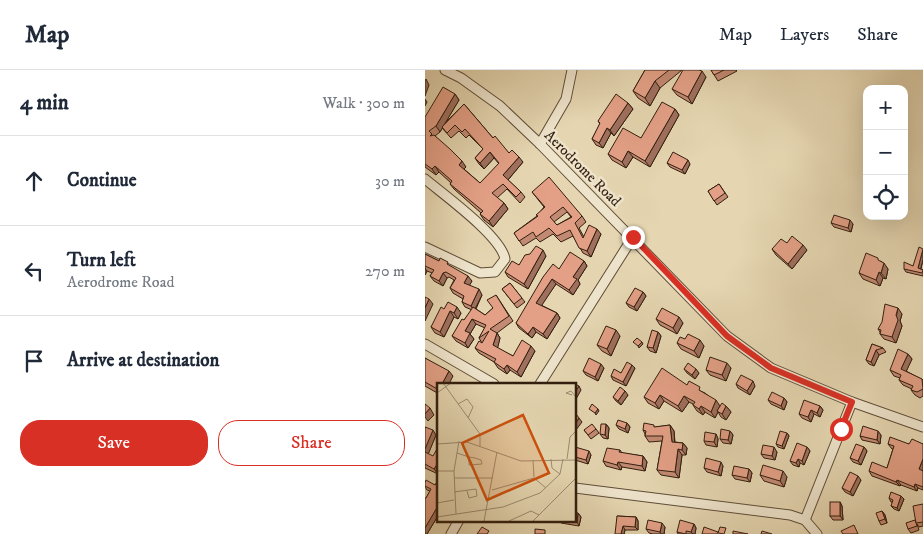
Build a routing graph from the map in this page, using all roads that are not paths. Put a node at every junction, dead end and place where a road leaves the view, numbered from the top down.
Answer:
1 (445, 70) edge
2 (572, 70) edge
3 (540, 144) junction
4 (428, 181) edge
5 (425, 192) edge
6 (633, 237) junction
7 (425, 247) edge
8 (425, 344) edge
9 (492, 383) edge
10 (542, 383) edge
11 (852, 402) junction
12 (923, 427) edge
13 (576, 488) edge
14 (805, 520) junction
15 (458, 522) edge
16 (451, 534) edge
17 (817, 534) edge

1 - 3 street, Aerodrome Road
2 - 3 street
3 - 6 street, Aerodrome Road
4 - 5 street
4 - 7 street
6 - 10 street
6 - 11 street, Aerodrome Road
8 - 9 street
11 - 12 street, Aerodrome Road
11 - 14 street
13 - 14 street
14 - 17 street
15 - 16 street

